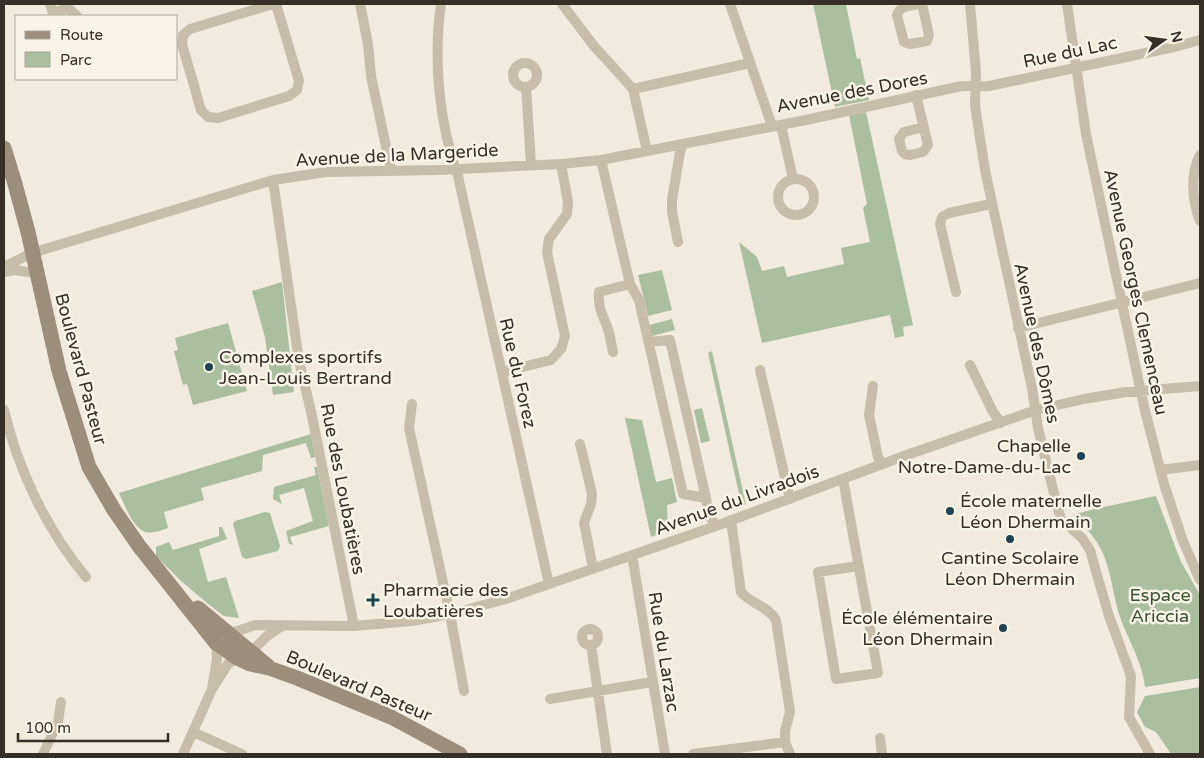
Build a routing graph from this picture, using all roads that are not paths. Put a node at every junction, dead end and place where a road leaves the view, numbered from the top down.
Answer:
1 (50, 4) edge
2 (274, 4) edge
3 (360, 4) edge
4 (441, 4) edge
5 (563, 4) edge
6 (730, 4) edge
7 (970, 4) edge
8 (1067, 4) edge
9 (67, 6) edge
10 (76, 15) edge
11 (1200, 40) edge
12 (750, 63) junction
13 (1076, 68) junction
14 (526, 87) dead end
15 (975, 87) junction
16 (633, 89) junction
17 (916, 95) junction
18 (776, 125) junction
19 (924, 127) dead end
20 (683, 145) junction
21 (4, 148) edge
22 (647, 151) junction
23 (1200, 155) edge
24 (601, 160) junction
25 (531, 164) junction
26 (561, 164) junction
27 (456, 169) junction
28 (391, 170) junction
29 (793, 179) dead end
30 (273, 180) junction
31 (991, 204) junction
32 (1200, 221) edge
33 (678, 242) dead end
34 (32, 253) junction
35 (4, 267) edge
36 (4, 272) edge
37 (36, 273) junction
38 (1200, 283) edge
39 (630, 284) junction
40 (956, 292) dead end
41 (1122, 303) junction
42 (1018, 328) junction
43 (649, 342) junction
44 (613, 352) dead end
45 (970, 365) dead end
46 (760, 370) dead end
47 (502, 372) junction
48 (873, 386) dead end
49 (1200, 386) edge
50 (1141, 391) junction
51 (412, 404) dead end
52 (4, 410) edge
53 (1036, 410) junction
54 (1001, 423) junction
55 (580, 444) dead end
56 (882, 464) junction
57 (1200, 465) edge
58 (1160, 470) junction
59 (843, 479) junction
60 (706, 498) junction
61 (790, 498) junction
62 (731, 520) junction
63 (716, 526) junction
64 (632, 555) junction
65 (859, 566) junction
66 (593, 568) junction
67 (86, 577) dead end
68 (1200, 580) edge
69 (549, 584) junction
70 (450, 614) junction
71 (255, 625) junction
72 (282, 626) junction
73 (354, 626) junction
74 (267, 636) junction
75 (222, 638) junction
76 (591, 645) dead end
77 (244, 655) junction
78 (652, 682) junction
79 (212, 689) junction
80 (464, 691) dead end
81 (598, 692) junction
82 (550, 699) dead end
83 (61, 702) dead end
84 (193, 732) junction
85 (880, 738) dead end
86 (785, 742) junction
87 (43, 754) edge
88 (183, 754) edge
89 (242, 754) edge
90 (460, 754) edge
91 (607, 754) edge
92 (665, 754) edge
93 (693, 754) edge
94 (790, 754) edge
95 (882, 754) edge
96 (1150, 754) edge

1 - 9 street
2 - 2 street
3 - 28 street
4 - 27 street, Rue du Forez
5 - 16 street
6 - 12 street, Avenue des Dores
7 - 15 street, Avenue des Dômes
8 - 13 street, Avenue Georges Clemenceau
9 - 10 street
11 - 13 street, Rue du Lac
12 - 16 street
12 - 18 street, Avenue des Dores
13 - 15 street, Rue du Lac
13 - 41 street, Avenue Georges Clemenceau
14 - 25 street
15 - 17 street, Avenue des Dores
15 - 31 street, Avenue des Dômes
16 - 22 street
17 - 18 street, Avenue des Dores
17 - 19 street
18 - 20 street, Avenue de la Margeride
18 - 29 street
20 - 22 street, Avenue de la Margeride
20 - 33 street
21 - 34 main road, Boulevard Pasteur
22 - 24 street, Avenue de la Margeride
23 - 32 street
24 - 26 street, Avenue de la Margeride
24 - 39 street
25 - 26 street, Avenue de la Margeride
25 - 27 street, Avenue de la Margeride
26 - 47 street
27 - 28 street, Avenue de la Margeride
27 - 47 street, Rue du Forez
28 - 30 street, Avenue de la Margeride
30 - 34 street, Avenue de la Margeride
30 - 73 street, Rue des Loubatières
31 - 40 street
31 - 42 street, Avenue des Dômes
34 - 35 street, Avenue de la Margeride
34 - 37 main road, Boulevard Pasteur
36 - 37 street
37 - 75 main road, Boulevard Pasteur
38 - 41 street
39 - 43 street
39 - 44 street
41 - 42 street
41 - 50 street, Avenue Georges Clemenceau
42 - 53 street, Avenue des Dômes
43 - 60 street
43 - 60 street
45 - 54 street
46 - 61 street
47 - 69 street, Rue du Forez
48 - 56 street
49 - 50 street, Avenue du Livradois
50 - 53 street, Avenue du Livradois
50 - 58 street, Avenue Georges Clemenceau
51 - 70 street
52 - 67 street
53 - 54 street, Avenue du Livradois
53 - 96 street, Avenue des Dômes
54 - 56 street, Avenue du Livradois
55 - 66 street
56 - 59 street, Avenue du Livradois
57 - 58 street
58 - 68 street, Avenue Georges Clemenceau
59 - 61 street, Avenue du Livradois
59 - 65 street
60 - 63 street
61 - 62 street, Avenue du Livradois
62 - 63 street, Avenue du Livradois
62 - 86 street
63 - 64 street, Avenue du Livradois
64 - 66 street, Avenue du Livradois
64 - 78 street, Rue du Larzac
65 - 65 street
66 - 69 street, Avenue du Livradois
69 - 70 street, Avenue du Livradois
70 - 73 street, Avenue du Livradois
70 - 80 street
71 - 72 street, Avenue du Livradois
71 - 74 street
71 - 75 street, Avenue du Livradois
72 - 73 street, Avenue du Livradois
72 - 74 street
74 - 77 street
75 - 77 main road, Boulevard Pasteur
75 - 79 street
76 - 81 street
77 - 79 street
77 - 90 main road, Boulevard Pasteur
78 - 81 street
78 - 92 street, Rue du Larzac
79 - 84 street
81 - 82 street
81 - 91 street
83 - 87 street
84 - 88 street
84 - 89 street
85 - 95 street
86 - 93 street
86 - 94 street

